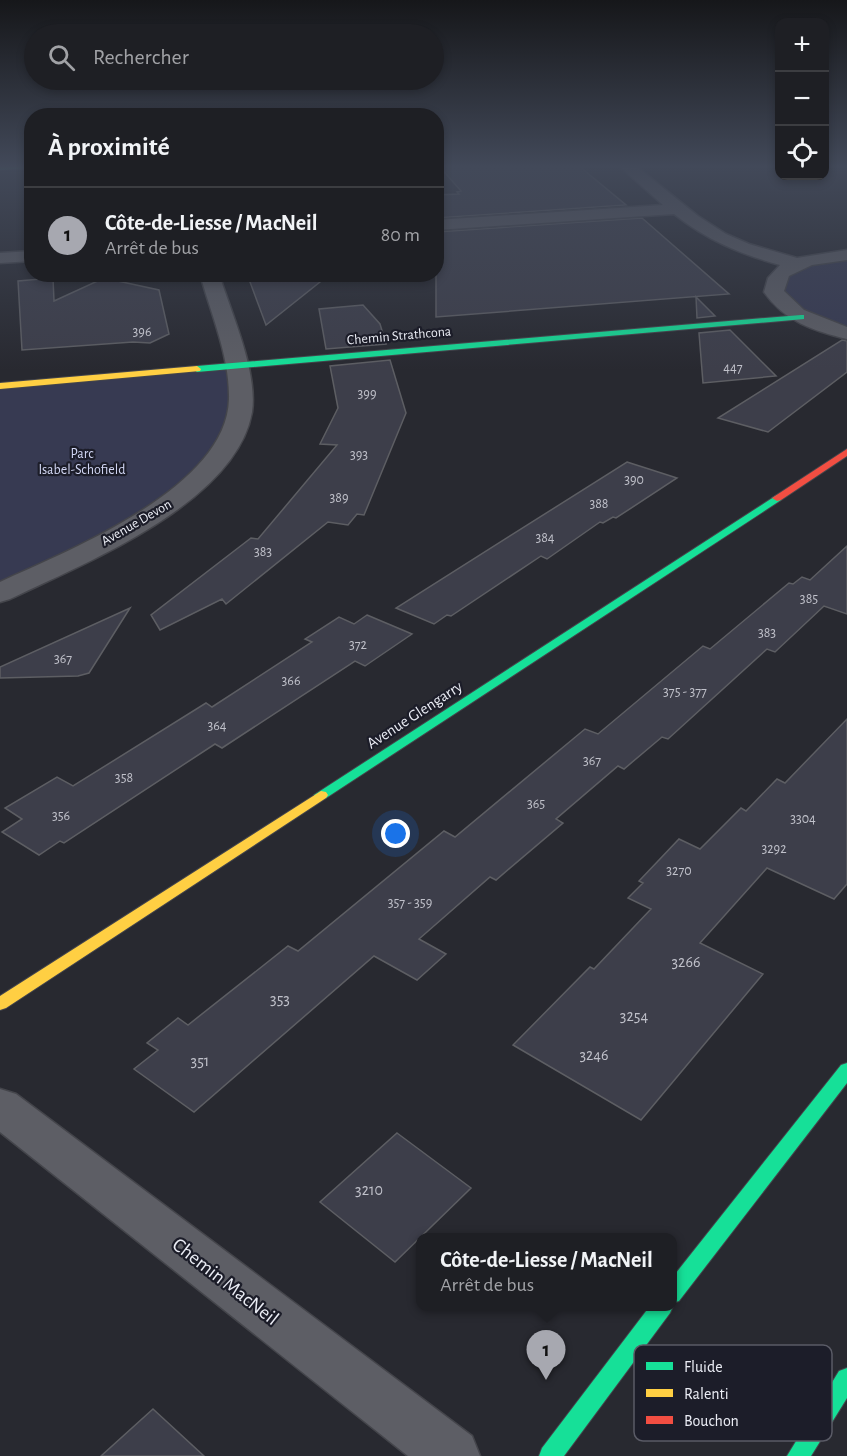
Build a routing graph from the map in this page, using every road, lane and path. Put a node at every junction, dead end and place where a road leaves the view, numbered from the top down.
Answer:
1 (714, 234) edge
2 (847, 255) edge
3 (24, 256) edge
4 (0, 258) edge
5 (797, 264) junction
6 (210, 282) edge
7 (801, 317) junction
8 (847, 333) edge
9 (236, 365) junction
10 (0, 386) edge
11 (847, 452) edge
12 (0, 593) edge
13 (0, 1004) edge
14 (847, 1070) edge
15 (0, 1107) edge
16 (677, 1288) edge
17 (659, 1311) edge
18 (847, 1378) edge
19 (832, 1402) edge
20 (807, 1441) edge
21 (452, 1456) edge
22 (549, 1456) edge
23 (798, 1456) edge

1 - 5 street
2 - 5 street
3 - 4 street
5 - 7 street
6 - 9 street, Avenue Devon
7 - 8 street
7 - 9 main road, Chemin Strathcona
9 - 10 main road, Chemin Strathcona
9 - 12 street, Avenue Devon
11 - 13 main road, Avenue Glengarry
14 - 16 main road
15 - 21 street, Chemin MacNeil
17 - 22 main road
18 - 19 main road
20 - 23 main road

